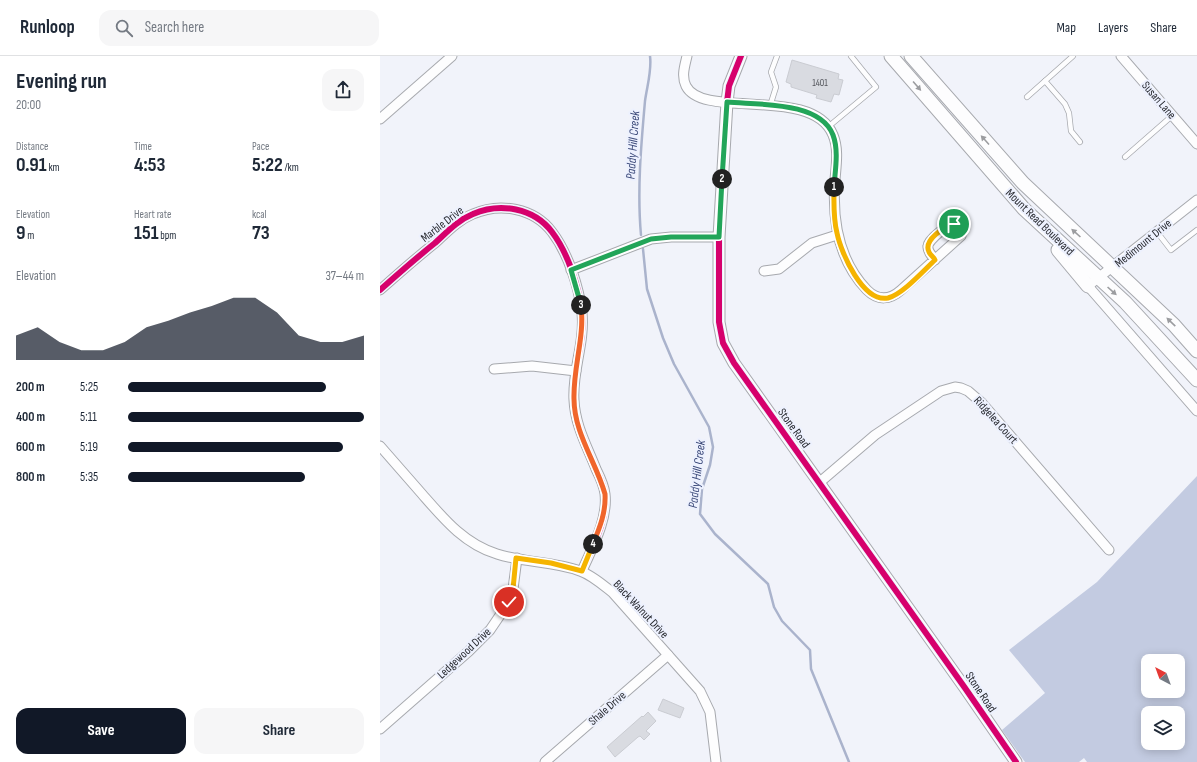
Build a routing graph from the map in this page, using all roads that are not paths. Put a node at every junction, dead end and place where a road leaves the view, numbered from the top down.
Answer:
1 (452, 56) edge
2 (687, 56) edge
3 (741, 56) edge
4 (777, 56) edge
5 (851, 56) edge
6 (891, 56) edge
7 (911, 56) edge
8 (1073, 56) edge
9 (1121, 56) edge
10 (1044, 82) junction
11 (1027, 97) dead end
12 (727, 102) junction
13 (770, 106) junction
14 (1173, 116) junction
15 (380, 119) edge
16 (828, 127) junction
17 (1080, 142) dead end
18 (1197, 144) edge
19 (1125, 157) dead end
20 (1197, 200) edge
21 (1197, 230) edge
22 (1157, 232) junction
23 (837, 235) junction
24 (719, 237) junction
25 (935, 260) dead end
26 (1113, 267) junction
27 (571, 270) junction
28 (764, 271) dead end
29 (1093, 282) junction
30 (380, 290) edge
31 (1197, 351) edge
32 (494, 369) dead end
33 (576, 371) junction
34 (1197, 380) edge
35 (1197, 411) edge
36 (380, 446) edge
37 (820, 482) junction
38 (1109, 550) dead end
39 (516, 558) junction
40 (582, 571) junction
41 (668, 655) junction
42 (380, 728) edge
43 (545, 762) edge
44 (716, 762) edge
45 (1016, 762) edge

1 - 15 street
2 - 12 street
3 - 12 street, Stone Road
4 - 13 lane
5 - 16 lane
6 -> 29 main road, Mount Read Boulevard
26 -> 7 main road, Mount Read Boulevard
8 - 10 lane
9 - 14 street, Susan Lane
10 - 11 lane
10 - 17 lane
12 - 13 street
12 - 24 street, Stone Road
13 - 16 street
14 - 18 street, Susan Lane
14 - 19 lane
16 - 23 street
20 - 22 street, Medimount Drive
21 - 22 lane
22 - 26 street, Medimount Drive
23 - 25 street
23 - 28 street
24 - 27 street
24 - 37 street, Stone Road
26 - 29 street, Medimount Drive
31 -> 26 main road, Mount Read Boulevard
27 - 30 street, Marble Drive
27 - 33 street, Marble Drive
29 -> 34 main road, Mount Read Boulevard
29 - 35 street, Mount Read Boulevard
32 - 33 street
33 - 40 street, Marble Drive
36 - 39 street, Black Walnut Drive
37 - 38 street, Ridgelea Court
37 - 45 street, Stone Road
39 - 40 street, Black Walnut Drive
39 - 42 street, Ledgewood Drive
40 - 41 street, Black Walnut Drive
41 - 43 street, Shale Drive
41 - 44 street, Black Walnut Drive

